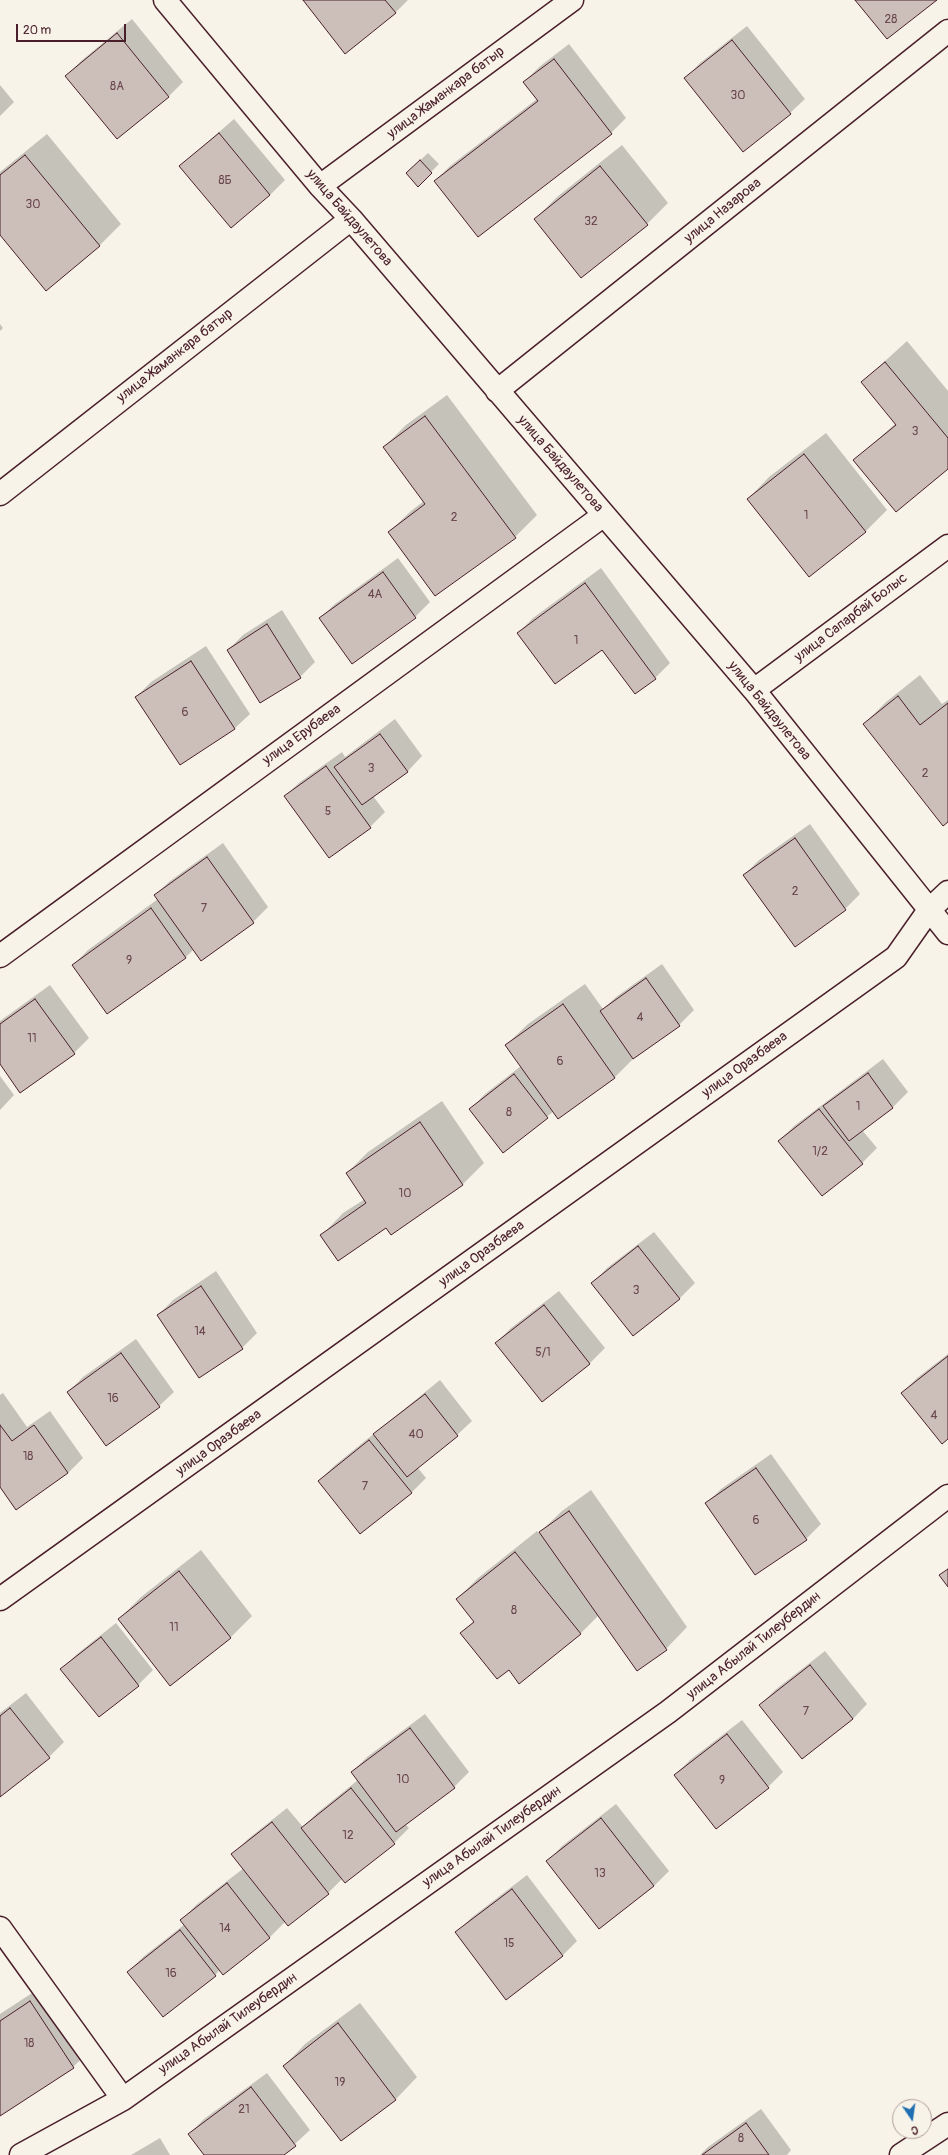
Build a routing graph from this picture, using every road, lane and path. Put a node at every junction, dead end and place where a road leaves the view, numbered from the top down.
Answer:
1 (165, 0) edge
2 (572, 0) edge
3 (948, 31) edge
4 (320, 186) junction
5 (351, 219) junction
6 (497, 391) junction
7 (0, 494) edge
8 (604, 515) junction
9 (948, 546) edge
10 (754, 690) junction
11 (948, 892) edge
12 (929, 910) junction
13 (948, 933) edge
14 (0, 956) edge
15 (948, 1496) edge
16 (0, 1600) edge
17 (0, 1928) edge
18 (123, 2099) junction
19 (948, 2124) edge
20 (21, 2155) edge
21 (901, 2155) edge

1 - 4 street, улица Байдаулетова
2 - 4 street, улица Жаманкара батыр
3 - 6 street, улица Назарова
4 - 5 street, улица Байдаулетова
5 - 6 street, улица Байдаулетова
5 - 7 street, улица Жаманкара батыр
6 - 8 street, улица Байдаулетова
8 - 10 street, улица Байдаулетова
8 - 14 street, улица Ерубаева
9 - 10 street, улица Cапарбай Болыс
10 - 12 street, улица Байдаулетова
11 - 12 street, улица Оразбаева
12 - 13 street, улица Байдаулетова
12 - 16 street, улица Оразбаева
15 - 18 street, улица Абылай Тилеубердин
17 - 18 street
18 - 20 street, улица Абылай Тилеубердин
19 - 21 street

